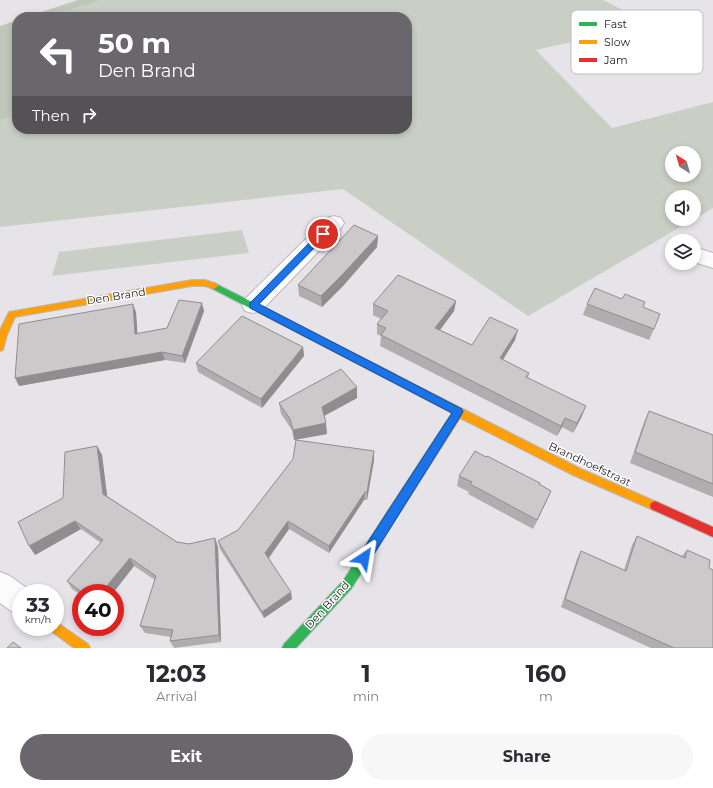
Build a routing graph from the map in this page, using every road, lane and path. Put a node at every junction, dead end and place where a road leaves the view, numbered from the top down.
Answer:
1 (334, 223) dead end
2 (701, 257) edge
3 (713, 261) edge
4 (253, 305) junction
5 (0, 347) edge
6 (458, 412) junction
7 (713, 532) edge
8 (0, 586) edge
9 (12, 595) edge
10 (64, 634) edge
11 (84, 648) edge
12 (288, 648) edge

1 - 4 street
2 - 3 street
4 - 5 street, Den Brand
4 - 6 street, Den Brand
6 - 7 street, Brandhoefstraat
6 - 12 street, Den Brand
8 - 9 street
10 - 11 street

